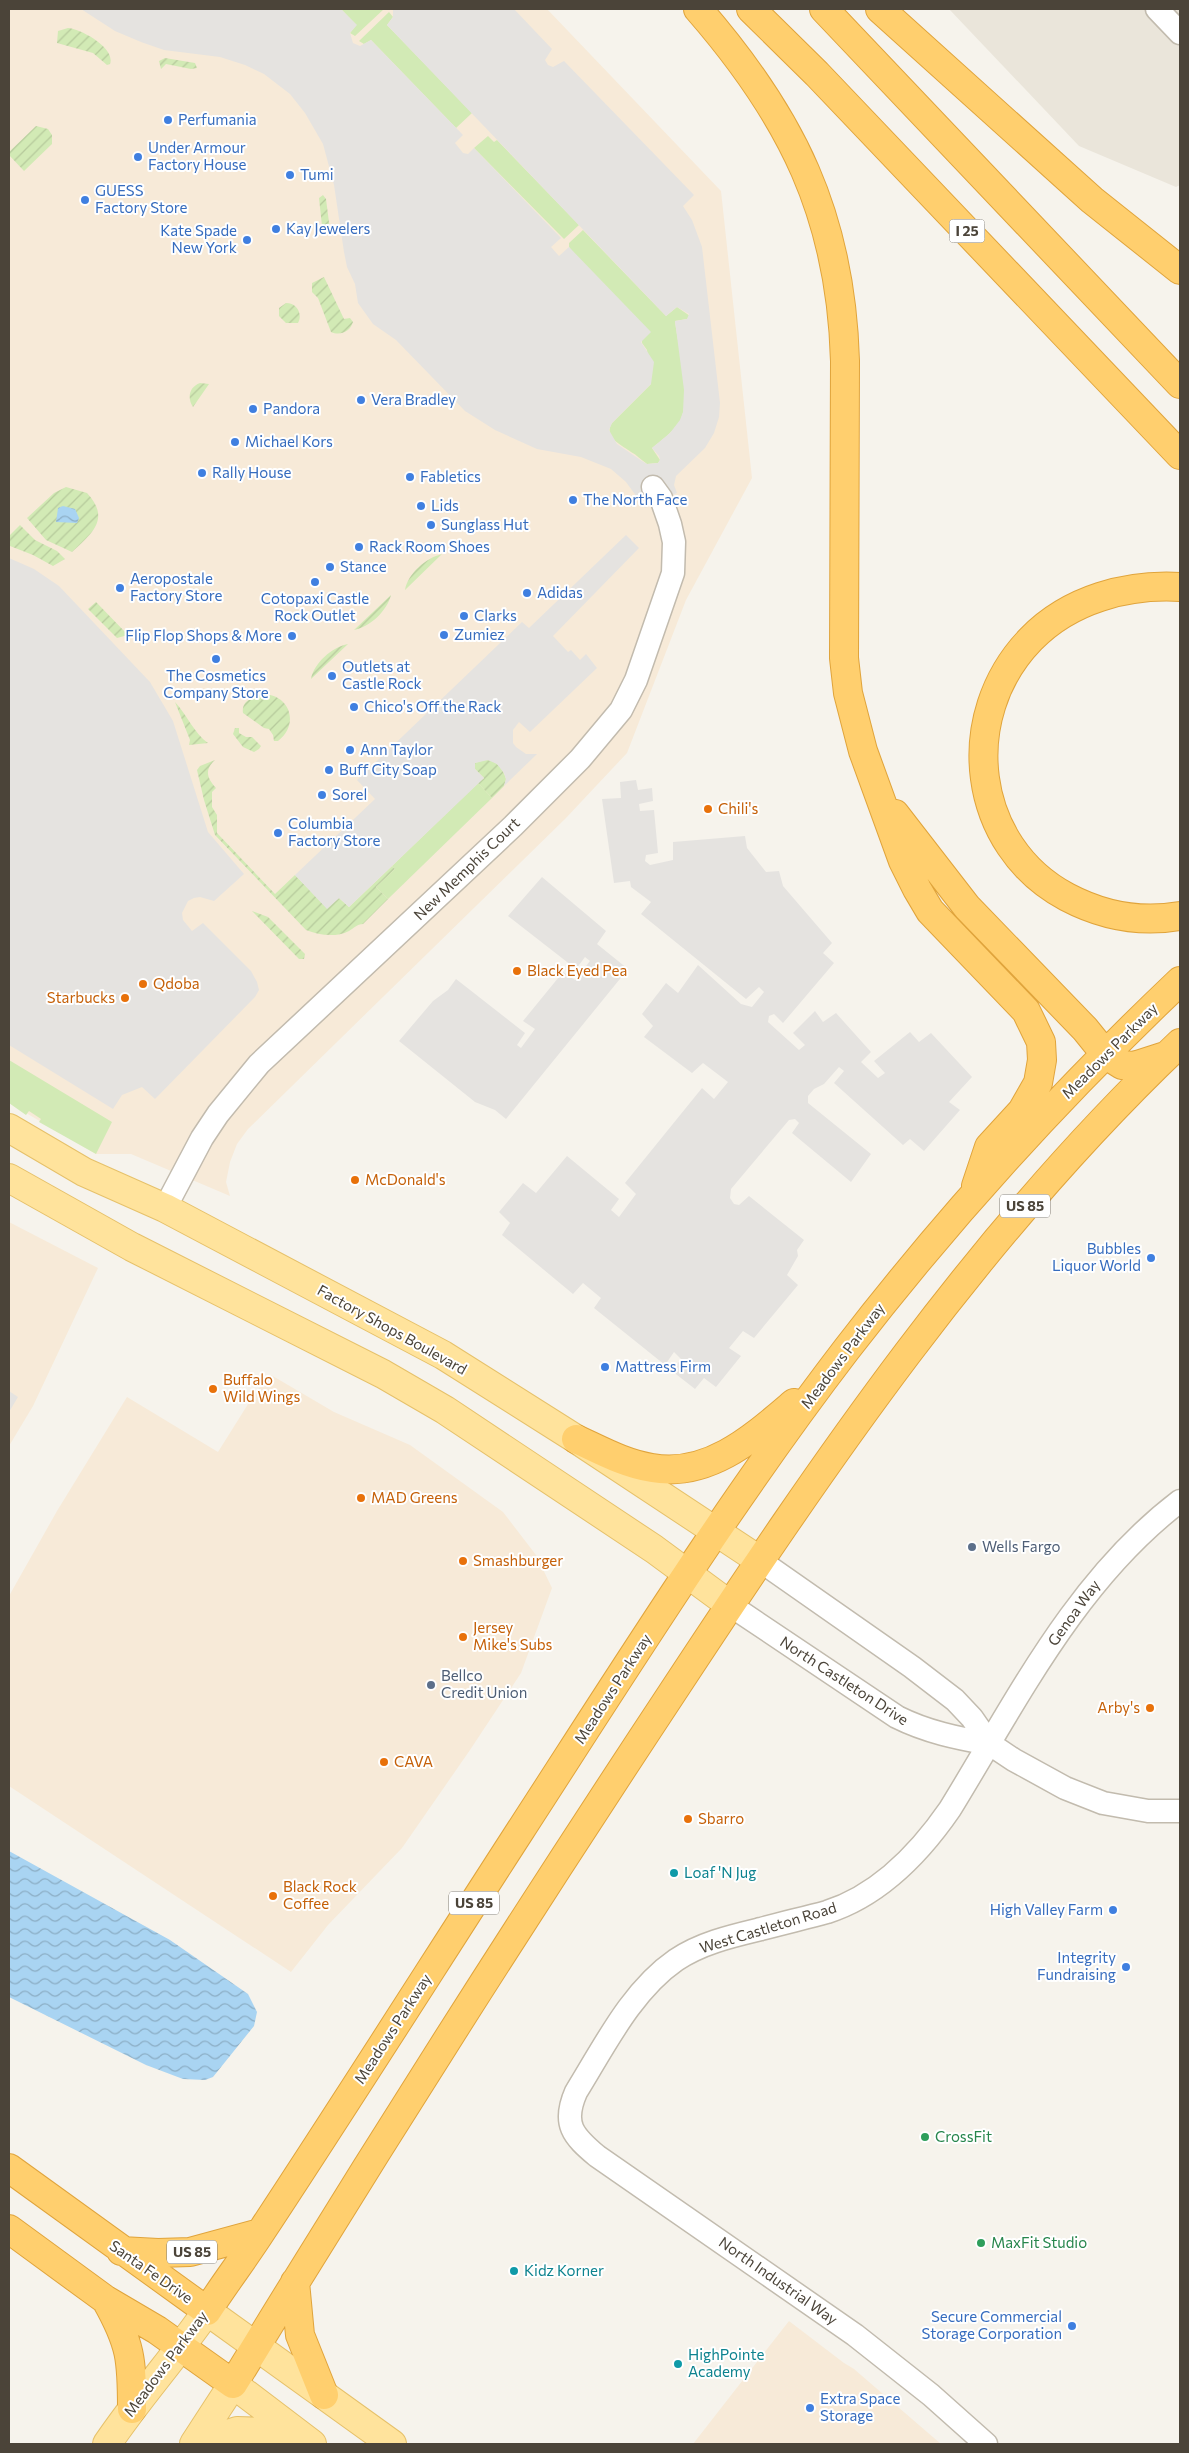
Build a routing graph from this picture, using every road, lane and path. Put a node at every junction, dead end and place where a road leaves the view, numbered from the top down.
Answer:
1 (698, 9) edge
2 (751, 9) edge
3 (824, 9) edge
4 (880, 9) edge
5 (1157, 9) edge
6 (1180, 33) edge
7 (1180, 270) edge
8 (1180, 384) edge
9 (1180, 455) edge
10 (653, 487) dead end
11 (1180, 587) edge
12 (881, 796) junction
13 (1180, 916) edge
14 (1180, 981) edge
15 (1174, 1048) edge
16 (1106, 1055) junction
17 (9, 1128) edge
18 (9, 1178) edge
19 (973, 1197) junction
20 (165, 1208) junction
21 (831, 1371) junction
22 (576, 1439) junction
23 (1180, 1501) edge
24 (717, 1532) junction
25 (759, 1560) junction
26 (688, 1574) junction
27 (730, 1605) junction
28 (990, 1744) junction
29 (1180, 1811) edge
30 (570, 2123) joint
31 (9, 2168) edge
32 (9, 2229) edge
33 (260, 2233) junction
34 (121, 2250) junction
35 (295, 2282) junction
36 (106, 2300) junction
37 (206, 2311) junction
38 (256, 2346) junction
39 (182, 2348) junction
40 (233, 2384) junction
41 (324, 2395) junction
42 (128, 2415) junction
43 (305, 2439) edge
44 (107, 2444) edge
45 (195, 2444) edge
46 (392, 2444) edge
47 (986, 2444) edge

1 - 12 highway
2 - 9 highway, I 25
3 - 8 highway
4 - 7 highway
5 - 6 street
10 - 20 street, New Memphis Court
11 - 13 highway
12 - 16 highway
12 - 19 highway
14 - 16 highway, Meadows Parkway / US 85
15 - 16 highway
15 - 25 highway, US 85
16 - 19 highway, Meadows Parkway / US 85
17 - 20 main road, Factory Shops Boulevard
18 - 26 main road
19 - 21 highway, Meadows Parkway / US 85
20 - 22 main road, Factory Shops Boulevard
21 - 22 highway
21 - 24 highway, Meadows Parkway / US 85
22 - 24 main road, Factory Shops Boulevard
23 - 28 street, Genoa Way
24 - 25 main road, Factory Shops Boulevard
24 - 26 highway, Meadows Parkway / US 85
25 - 27 highway, US 85
25 - 28 street
26 - 27 main road, North Castleton Drive
26 - 33 highway, Meadows Parkway / US 85
27 - 28 street, North Castleton Drive
27 - 35 highway, US 85
28 - 29 street
28 - 30 street, West Castleton Road
30 - 47 street, North Industrial Way
31 - 34 highway, Santa Fe Drive
32 - 36 highway
33 - 34 highway, US 85
33 - 37 highway, Meadows Parkway
34 - 37 highway, Santa Fe Drive
35 - 38 highway, US 85
35 - 41 highway
36 - 39 highway
36 - 42 highway
37 - 38 main road, Santa Fe Drive
37 - 39 main road, Meadows Parkway
38 - 40 highway, US 85
38 - 41 main road, Santa Fe Drive
39 - 40 highway
39 - 42 main road, Meadows Parkway
40 - 43 main road
40 - 45 main road
41 - 46 main road, Santa Fe Drive
42 - 44 main road, Meadows Parkway
43 - 45 main road

